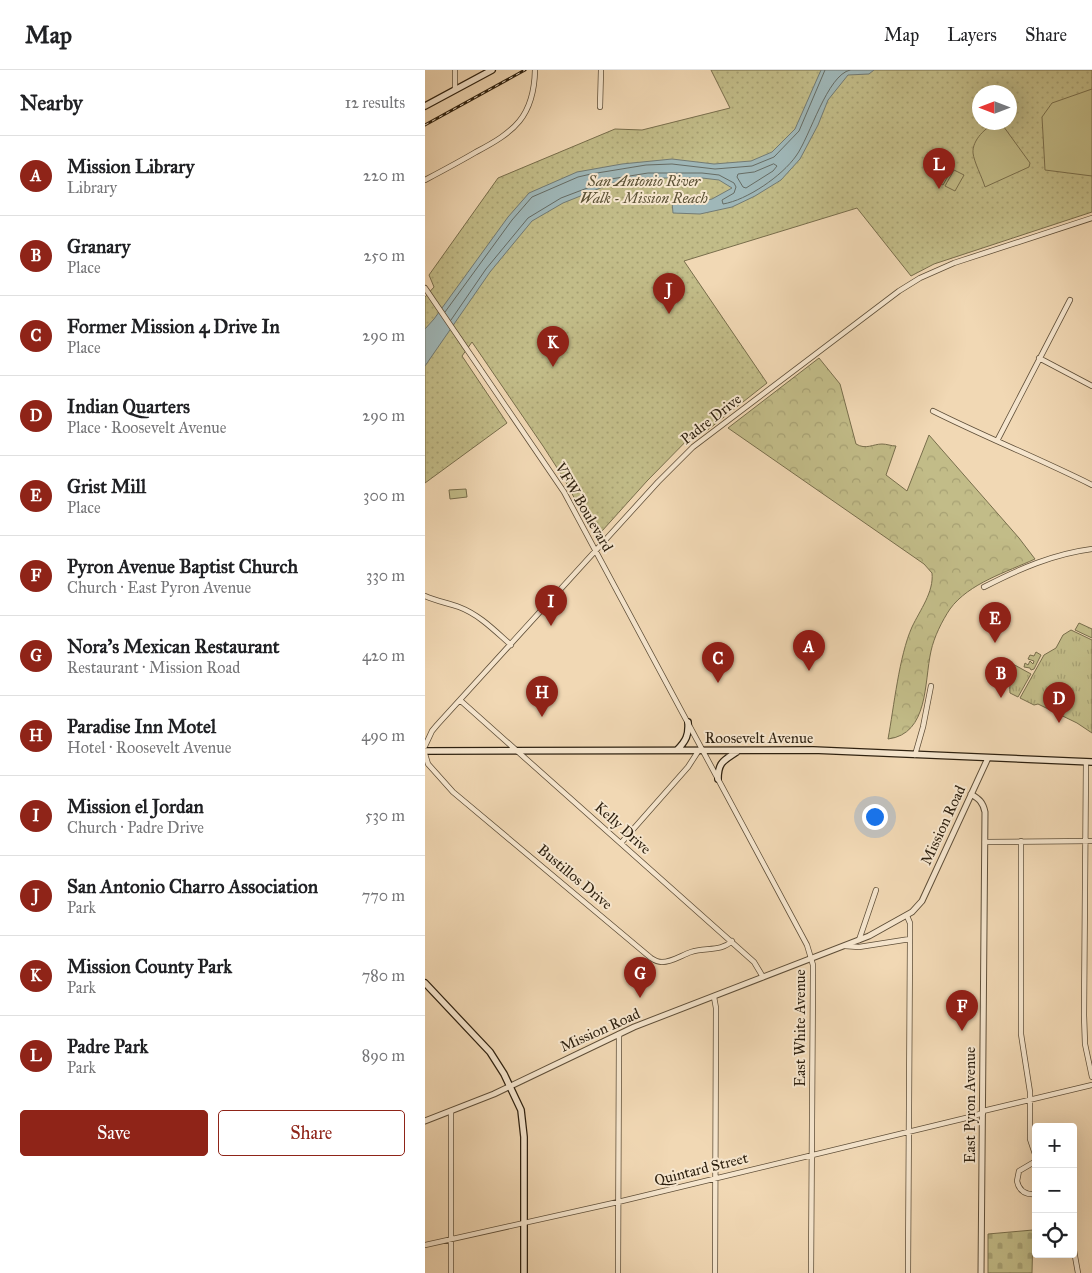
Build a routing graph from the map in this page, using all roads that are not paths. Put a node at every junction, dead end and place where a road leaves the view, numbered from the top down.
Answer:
1 (455, 70) edge
2 (492, 70) edge
3 (535, 70) edge
4 (601, 70) edge
5 (455, 90) junction
6 (425, 106) edge
7 (600, 107) dead end
8 (425, 180) edge
9 (1092, 218) edge
10 (425, 288) edge
11 (1070, 300) dead end
12 (1039, 358) junction
13 (1092, 386) edge
14 (933, 410) dead end
15 (997, 441) junction
16 (1092, 485) edge
17 (1092, 549) edge
18 (596, 551) junction
19 (984, 587) dead end
20 (425, 596) edge
21 (511, 645) junction
22 (931, 686) dead end
23 (461, 701) junction
24 (688, 722) junction
25 (425, 746) edge
26 (677, 750) junction
27 (701, 750) junction
28 (739, 750) junction
29 (518, 751) junction
30 (425, 752) edge
31 (915, 755) junction
32 (987, 758) junction
33 (1089, 762) edge
34 (718, 779) junction
35 (971, 794) junction
36 (1085, 841) junction
37 (1092, 841) edge
38 (985, 842) junction
39 (1021, 842) junction
40 (621, 843) junction
41 (876, 890) dead end
42 (907, 916) junction
43 (910, 939) junction
44 (859, 940) junction
45 (732, 941) junction
46 (844, 946) junction
47 (812, 958) junction
48 (763, 977) junction
49 (425, 983) edge
50 (714, 997) junction
51 (619, 1034) junction
52 (1092, 1077) edge
53 (1092, 1085) edge
54 (510, 1086) junction
55 (1031, 1099) junction
56 (451, 1111) junction
57 (983, 1112) junction
58 (425, 1121) edge
59 (909, 1132) junction
60 (1032, 1146) edge
61 (812, 1156) junction
62 (1032, 1162) edge
63 (715, 1178) junction
64 (1032, 1195) edge
65 (618, 1202) junction
66 (524, 1224) junction
67 (451, 1238) junction
68 (425, 1245) edge
69 (1075, 1258) edge
70 (451, 1273) edge
71 (524, 1273) edge
72 (618, 1273) edge
73 (715, 1273) edge
74 (811, 1273) edge
75 (908, 1273) edge
76 (981, 1273) edge
77 (1078, 1273) edge

1 - 5 street
2 - 5 main road
3 - 8 street
4 - 7 street
5 - 6 main road
9 - 18 street, Padre Drive
10 - 18 street, VFW Boulevard
11 - 12 street
12 - 13 street
12 - 15 street
14 - 15 street
15 - 16 street
17 - 19 street
18 - 21 street, Padre Drive
18 - 24 street, VFW Boulevard
20 - 21 street
21 - 23 street, Padre Drive
22 - 31 street
23 - 25 street, Padre Drive
23 - 29 street, Kelly Drive
24 - 26 main road
24 - 27 street, VFW Boulevard
26 - 27 main road, Roosevelt Avenue
26 - 29 main road, Roosevelt Avenue
27 - 28 main road, Roosevelt Avenue
27 - 34 street, East White Avenue
27 - 40 street
28 - 31 main road, Roosevelt Avenue
28 - 34 main road
29 - 30 main road, Roosevelt Avenue
29 - 40 street, Kelly Drive
30 - 45 street, Bustillos Drive
31 - 32 main road, Roosevelt Avenue
32 - 33 main road, Roosevelt Avenue
32 - 35 street, Mission Road
33 - 36 street
34 - 47 street, East White Avenue
35 - 38 street, East Pyron Avenue
35 - 42 street, Mission Road
36 - 37 street
36 - 39 street
36 - 52 street
38 - 39 street
38 - 57 street, East Pyron Avenue
39 - 55 street
40 - 45 street, Kelly Drive
41 - 44 street
42 - 43 street
42 - 44 street, Mission Road
43 - 46 street, Mission Road
43 - 59 street
44 - 46 street, Mission Road
45 - 48 street, Kelly Drive
46 - 47 street, Mission Road
47 - 48 street, Mission Road
47 - 61 street, East White Avenue
48 - 50 street, Mission Road
49 - 54 main road
50 - 51 street, Mission Road
50 - 63 street
51 - 54 street, Mission Road
51 - 65 street
53 - 55 street, Quintard Street
54 - 56 street, Mission Road
54 - 66 main road
55 - 57 street, Quintard Street
55 - 60 street
56 - 58 street, Mission Road
56 - 67 street
57 - 59 street, Quintard Street
57 - 76 street, East Pyron Avenue
59 - 61 street, Quintard Street
59 - 75 street
61 - 63 street, Quintard Street
61 - 74 street, East White Avenue
62 - 64 street
63 - 65 street, Quintard Street
63 - 73 street
65 - 66 street, Quintard Street
65 - 72 street
66 - 67 street, Quintard Street
66 - 71 main road
67 - 68 street, Quintard Street
67 - 70 street
69 - 77 street

